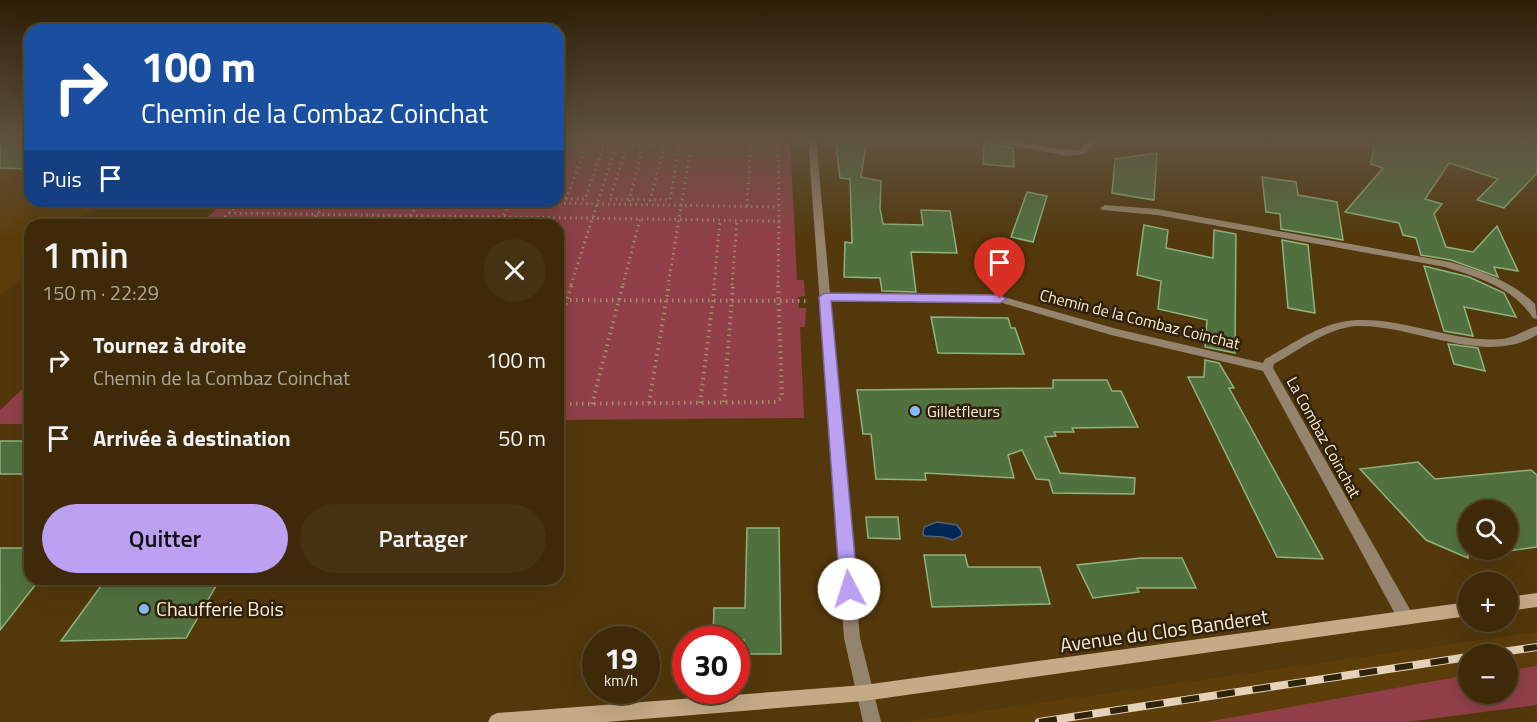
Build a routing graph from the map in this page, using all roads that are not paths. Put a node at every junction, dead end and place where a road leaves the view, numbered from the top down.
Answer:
1 (815, 172) edge
2 (1105, 208) dead end
3 (825, 299) junction
4 (1537, 316) edge
5 (1537, 330) edge
6 (1267, 368) junction
7 (1537, 600) edge
8 (1518, 603) edge
9 (1458, 610) edge
10 (1406, 618) junction
11 (864, 693) junction
12 (497, 722) edge
13 (872, 722) edge

1 - 3 street
2 - 4 street
3 - 6 street, Chemin de la Combaz Coinchat
3 - 11 street
5 - 6 street, La Combaz Coinchat
6 - 10 street, La Combaz Coinchat
7 - 8 main road
9 - 10 main road, Avenue du Clos Banderet
10 - 11 main road, Avenue du Clos Banderet
11 - 12 main road, Avenue du Clos Banderet
11 - 13 street

